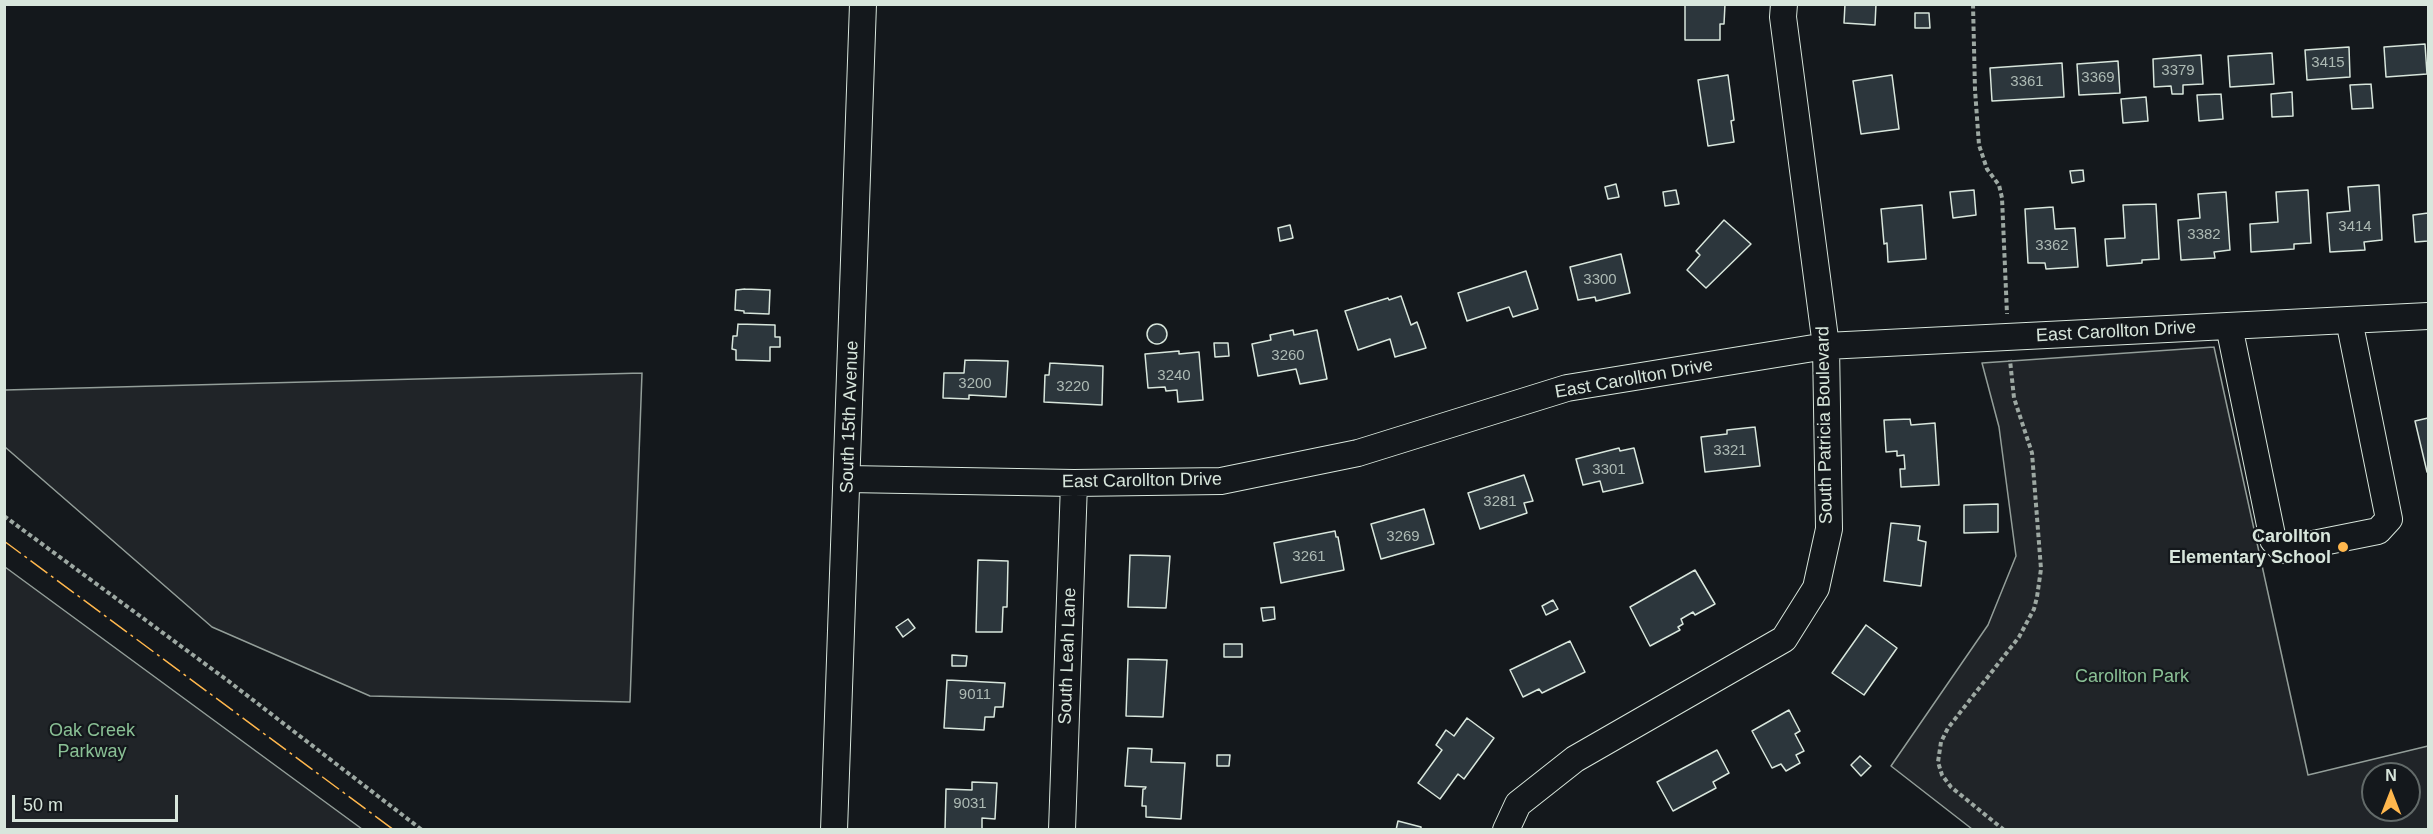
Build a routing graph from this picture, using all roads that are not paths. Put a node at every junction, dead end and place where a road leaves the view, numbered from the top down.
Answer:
1 (863, 4) edge
2 (1784, 4) edge
3 (2428, 316) edge
4 (2349, 320) junction
5 (2229, 326) junction
6 (1826, 346) junction
7 (848, 479) junction
8 (1074, 483) junction
9 (834, 830) edge
10 (1062, 830) edge
11 (1506, 830) edge

1 - 7 street, South 15th Avenue
2 - 6 street, South Patricia Boulevard
3 - 4 street, East Carollton Drive
4 - 5 street, East Carollton Drive
4 - 5 street
5 - 6 street, East Carollton Drive
6 - 8 street, East Carollton Drive
6 - 11 street, South Patricia Boulevard
7 - 8 street, East Carollton Drive
7 - 9 street, South 15th Avenue
8 - 10 street, South Leah Lane

